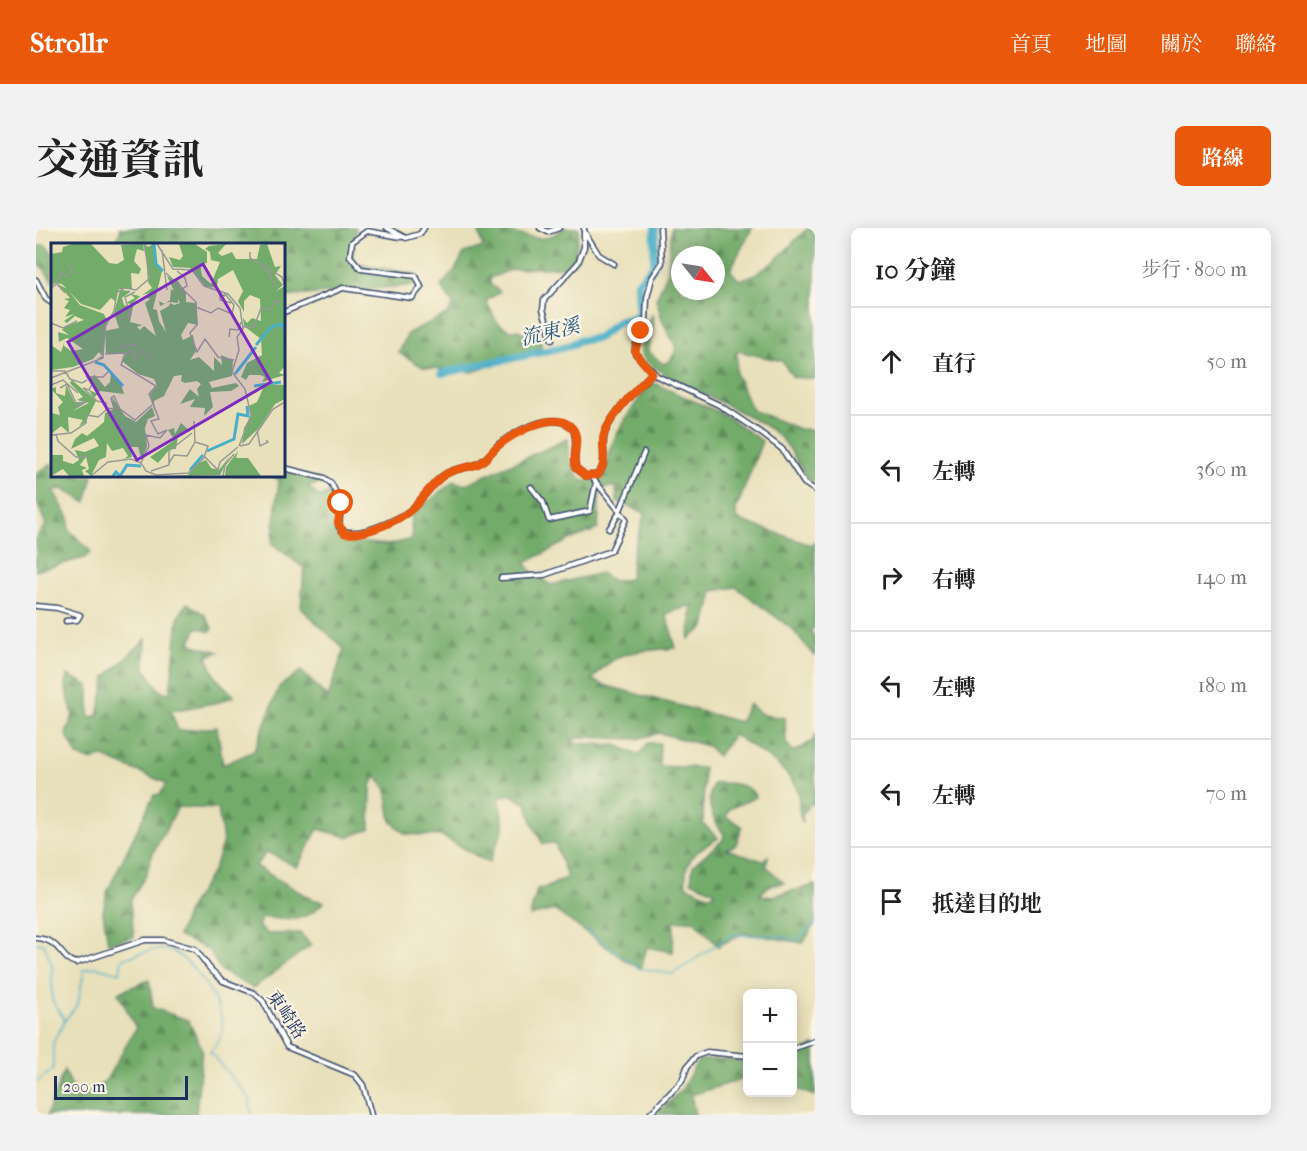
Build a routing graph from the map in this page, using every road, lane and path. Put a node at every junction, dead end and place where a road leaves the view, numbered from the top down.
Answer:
1 (387, 228) edge
2 (424, 228) edge
3 (540, 228) edge
4 (559, 228) edge
5 (660, 228) edge
6 (584, 229) edge
7 (401, 237) junction
8 (614, 264) dead end
9 (36, 280) edge
10 (51, 302) edge
11 (285, 312) edge
12 (552, 339) dead end
13 (652, 373) junction
14 (644, 453) dead end
15 (285, 468) edge
16 (591, 476) junction
17 (596, 482) junction
18 (531, 488) dead end
19 (815, 490) edge
20 (621, 510) junction
21 (609, 529) dead end
22 (501, 578) dead end
23 (36, 606) edge
24 (66, 621) dead end
25 (36, 938) edge
26 (815, 1041) edge
27 (797, 1047) edge
28 (743, 1056) edge
29 (371, 1115) edge
30 (649, 1115) edge

1 - 7 street
2 - 7 street
3 - 4 street
5 - 13 street
6 - 8 street
6 - 12 street
7 - 11 street
9 - 10 street
13 - 16 street
13 - 19 street
14 - 20 street
15 - 16 street
16 - 17 street
17 - 18 street
17 - 20 street
20 - 21 street
20 - 22 street
23 - 24 street
25 - 29 street, 東崎路
26 - 27 street
28 - 30 street

